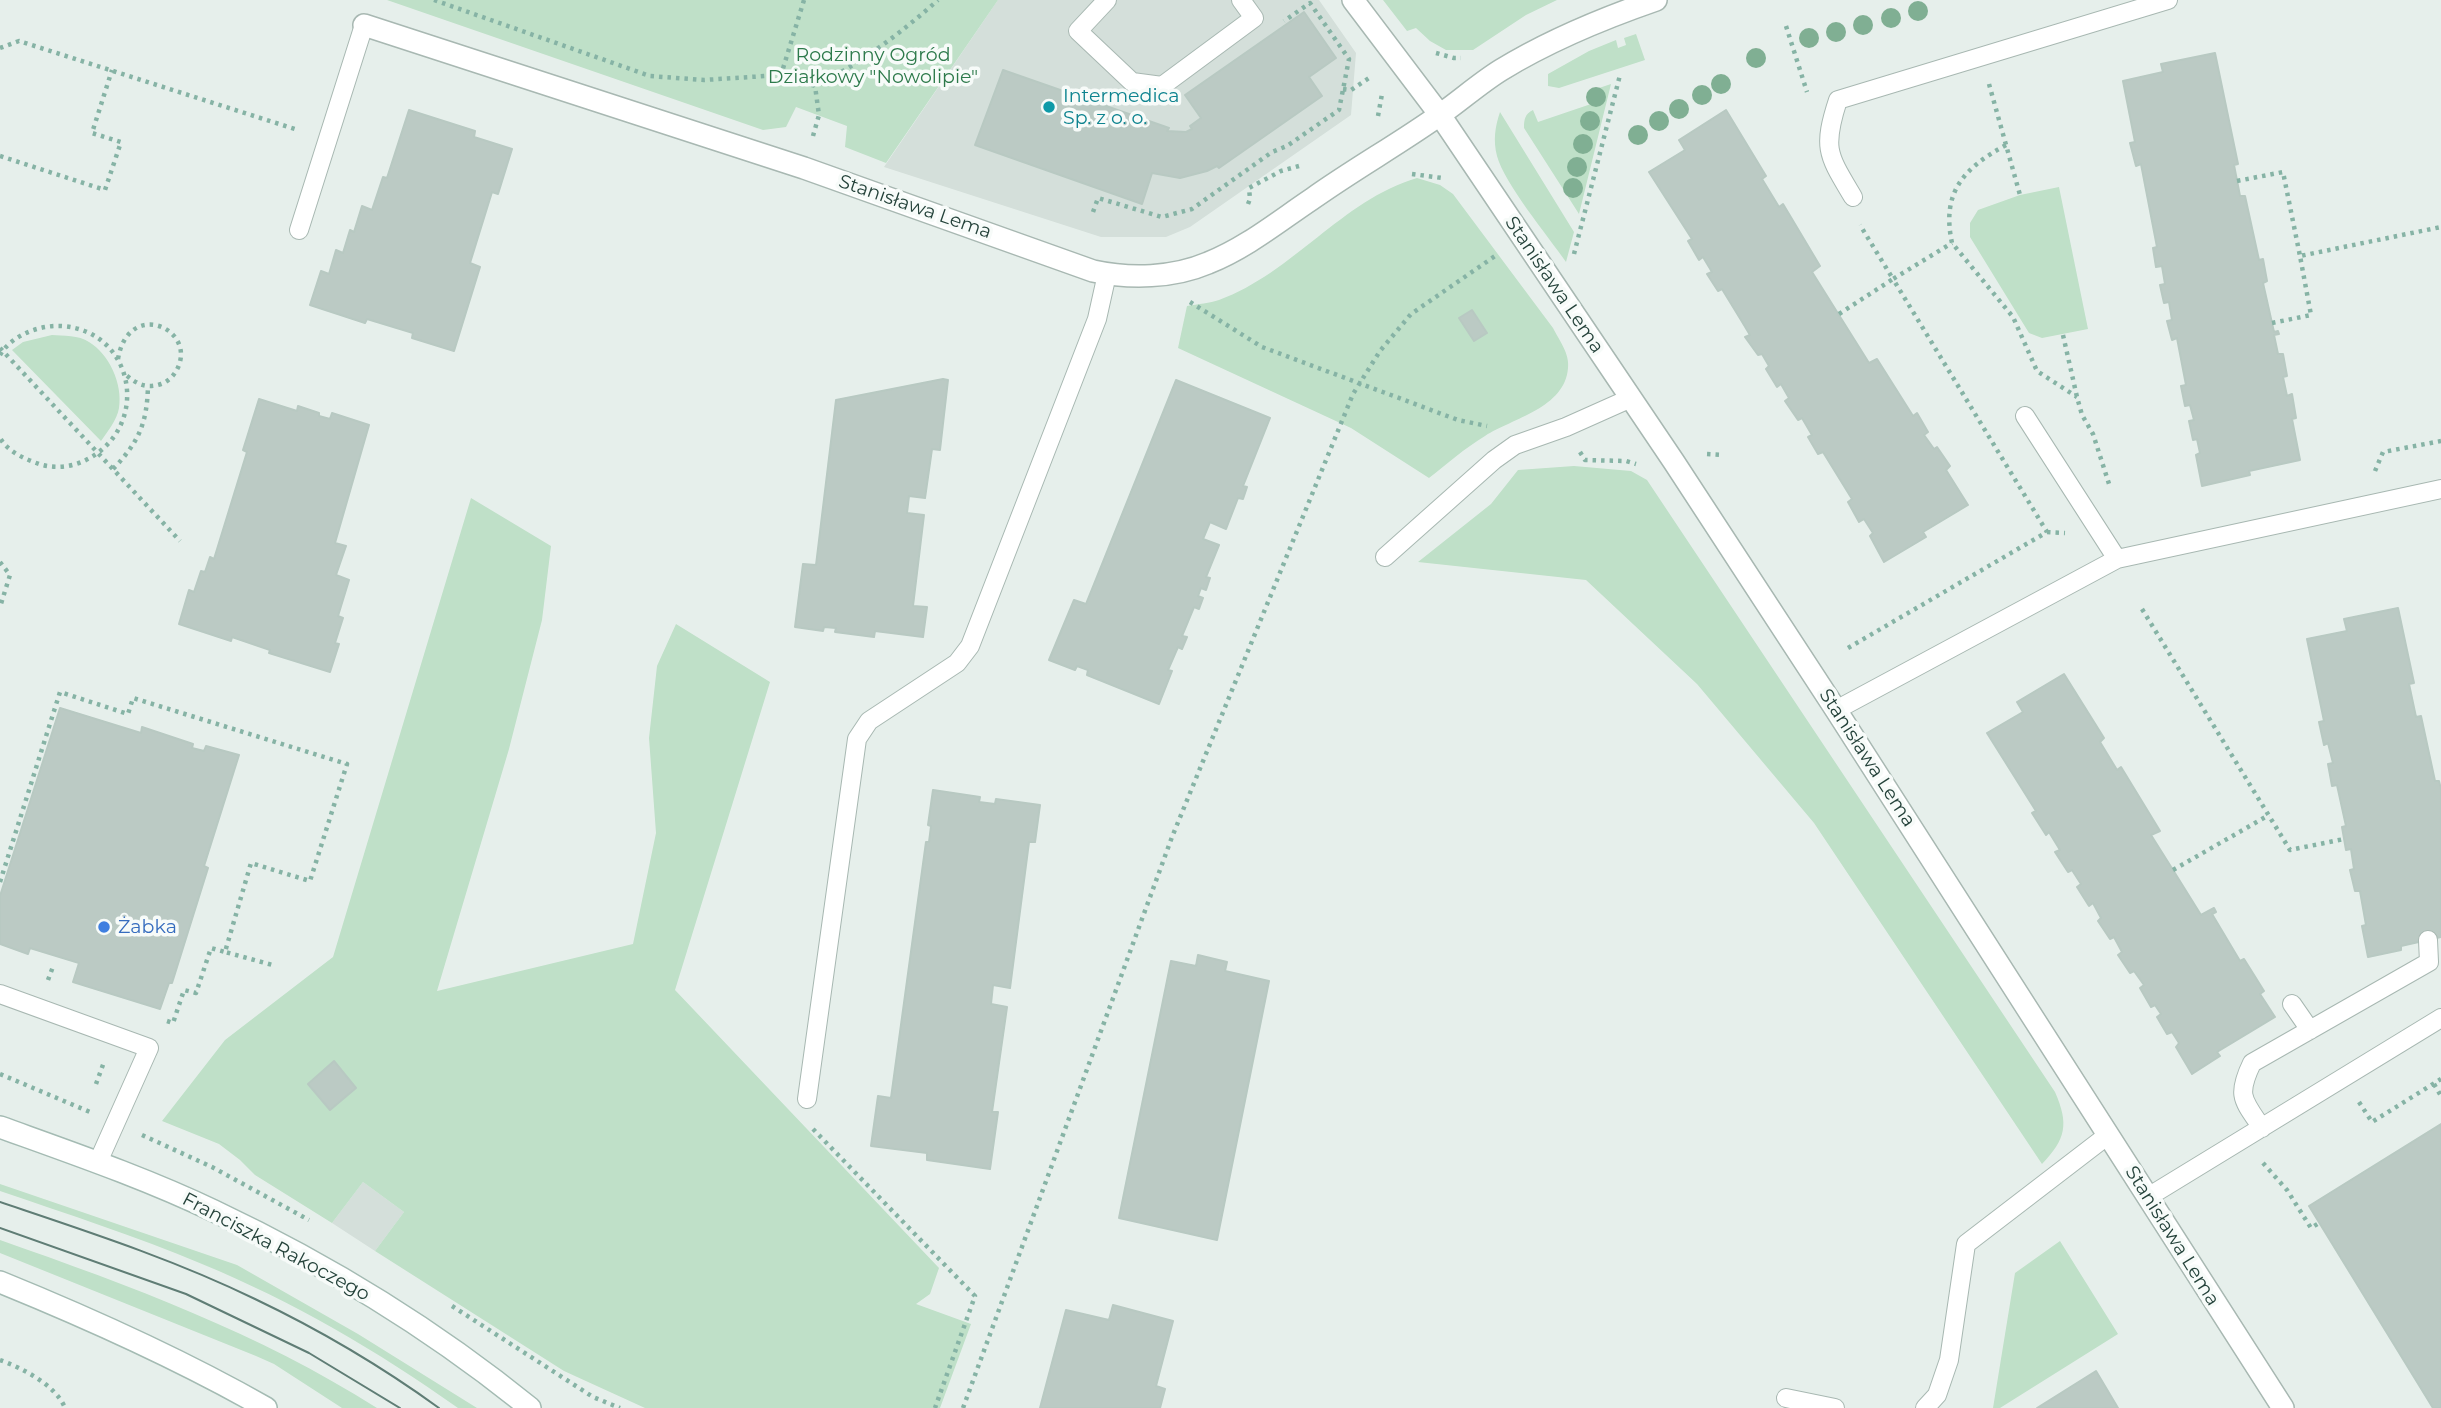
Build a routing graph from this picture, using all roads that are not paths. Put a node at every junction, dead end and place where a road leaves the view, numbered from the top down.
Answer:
1 (1107, 0) edge
2 (1241, 0) edge
3 (1353, 0) edge
4 (1656, 0) edge
5 (2168, 0) edge
6 (364, 25) joint
7 (1440, 115) junction
8 (1853, 197) dead end
9 (299, 230) dead end
10 (1107, 274) junction
11 (1631, 398) junction
12 (2025, 416) dead end
13 (2441, 489) edge
14 (1385, 557) dead end
15 (2117, 559) junction
16 (1836, 710) junction
17 (2428, 940) dead end
18 (0, 994) edge
19 (2292, 1004) dead end
20 (2441, 1018) edge
21 (2310, 1030) junction
22 (807, 1099) road end
23 (0, 1127) edge
24 (2262, 1128) junction
25 (2108, 1135) junction
26 (98, 1162) junction
27 (2148, 1197) junction
28 (0, 1282) edge
29 (1786, 1398) dead end
30 (265, 1408) edge
31 (530, 1408) edge
32 (1835, 1408) edge
33 (1925, 1408) edge
34 (2283, 1408) edge

1 - 2 lane
3 - 7 street, Stanisława Lema
4 - 7 street
5 - 8 lane
6 - 9 lane
6 - 10 street, Stanisława Lema
7 - 10 street, Stanisława Lema
7 - 11 street, Stanisława Lema
10 - 22 lane
11 - 14 lane
11 - 16 street, Stanisława Lema
12 - 15 lane
13 - 15 lane
15 - 16 lane
16 - 25 street, Stanisława Lema
17 - 21 lane
18 - 26 lane
19 - 21 lane
20 - 24 lane
21 - 24 lane
23 - 26 street, Franciszka Rakoczego
24 - 27 lane
25 - 27 street, Stanisława Lema
25 - 33 lane
26 - 31 street, Franciszka Rakoczego
27 - 34 street, Stanisława Lema
28 - 30 street
29 - 32 lane

